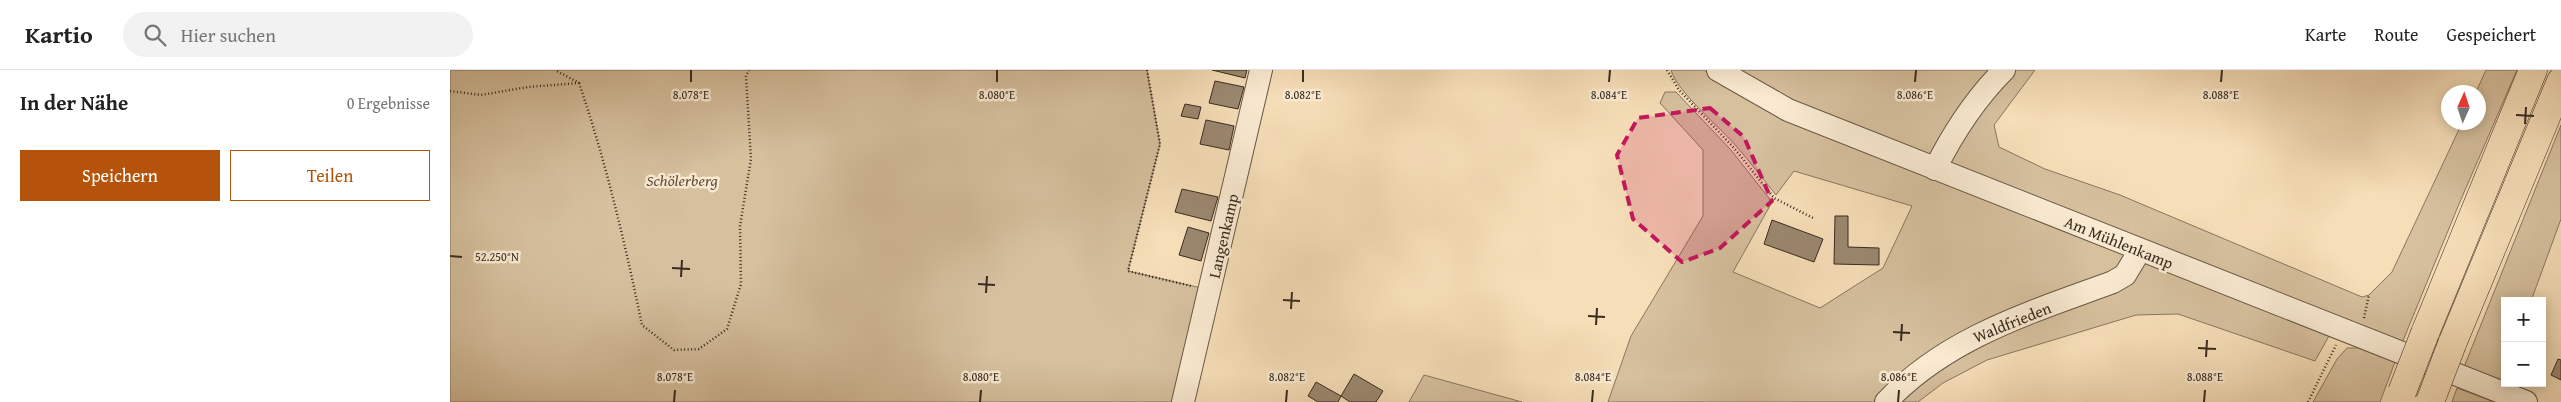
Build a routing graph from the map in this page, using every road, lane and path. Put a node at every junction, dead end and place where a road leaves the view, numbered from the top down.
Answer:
1 (554, 70) edge
2 (749, 70) edge
3 (1147, 70) edge
4 (1261, 70) edge
5 (1667, 70) edge
6 (1718, 70) edge
7 (2004, 70) edge
8 (2533, 70) edge
9 (2561, 81) edge
10 (579, 83) junction
11 (450, 91) edge
12 (1934, 168) junction
13 (1813, 218) dead end
14 (2140, 250) junction
15 (1210, 290) junction
16 (2369, 295) dead end
17 (2350, 333) junction
18 (2400, 397) edge
19 (2502, 398) edge
20 (1183, 402) edge
21 (1886, 402) edge
22 (2308, 402) edge
23 (2430, 402) edge
24 (2526, 402) edge

1 - 10 path
2 - 10 path
3 - 15 path
4 - 15 street, Langenkamp
5 - 13 path
6 - 12 street, Am Mühlenkamp
7 - 12 street
8 - 18 highway, bridge
9 - 23 highway, bridge
10 - 11 path
12 - 14 street, Am Mühlenkamp
14 - 17 street, Am Mühlenkamp
14 - 21 street, Waldfrieden
15 - 20 street, Langenkamp
16 - 17 path
17 - 19 street, Am Mühlenkamp
17 - 22 path
19 - 24 street, Am Mühlenkamp

